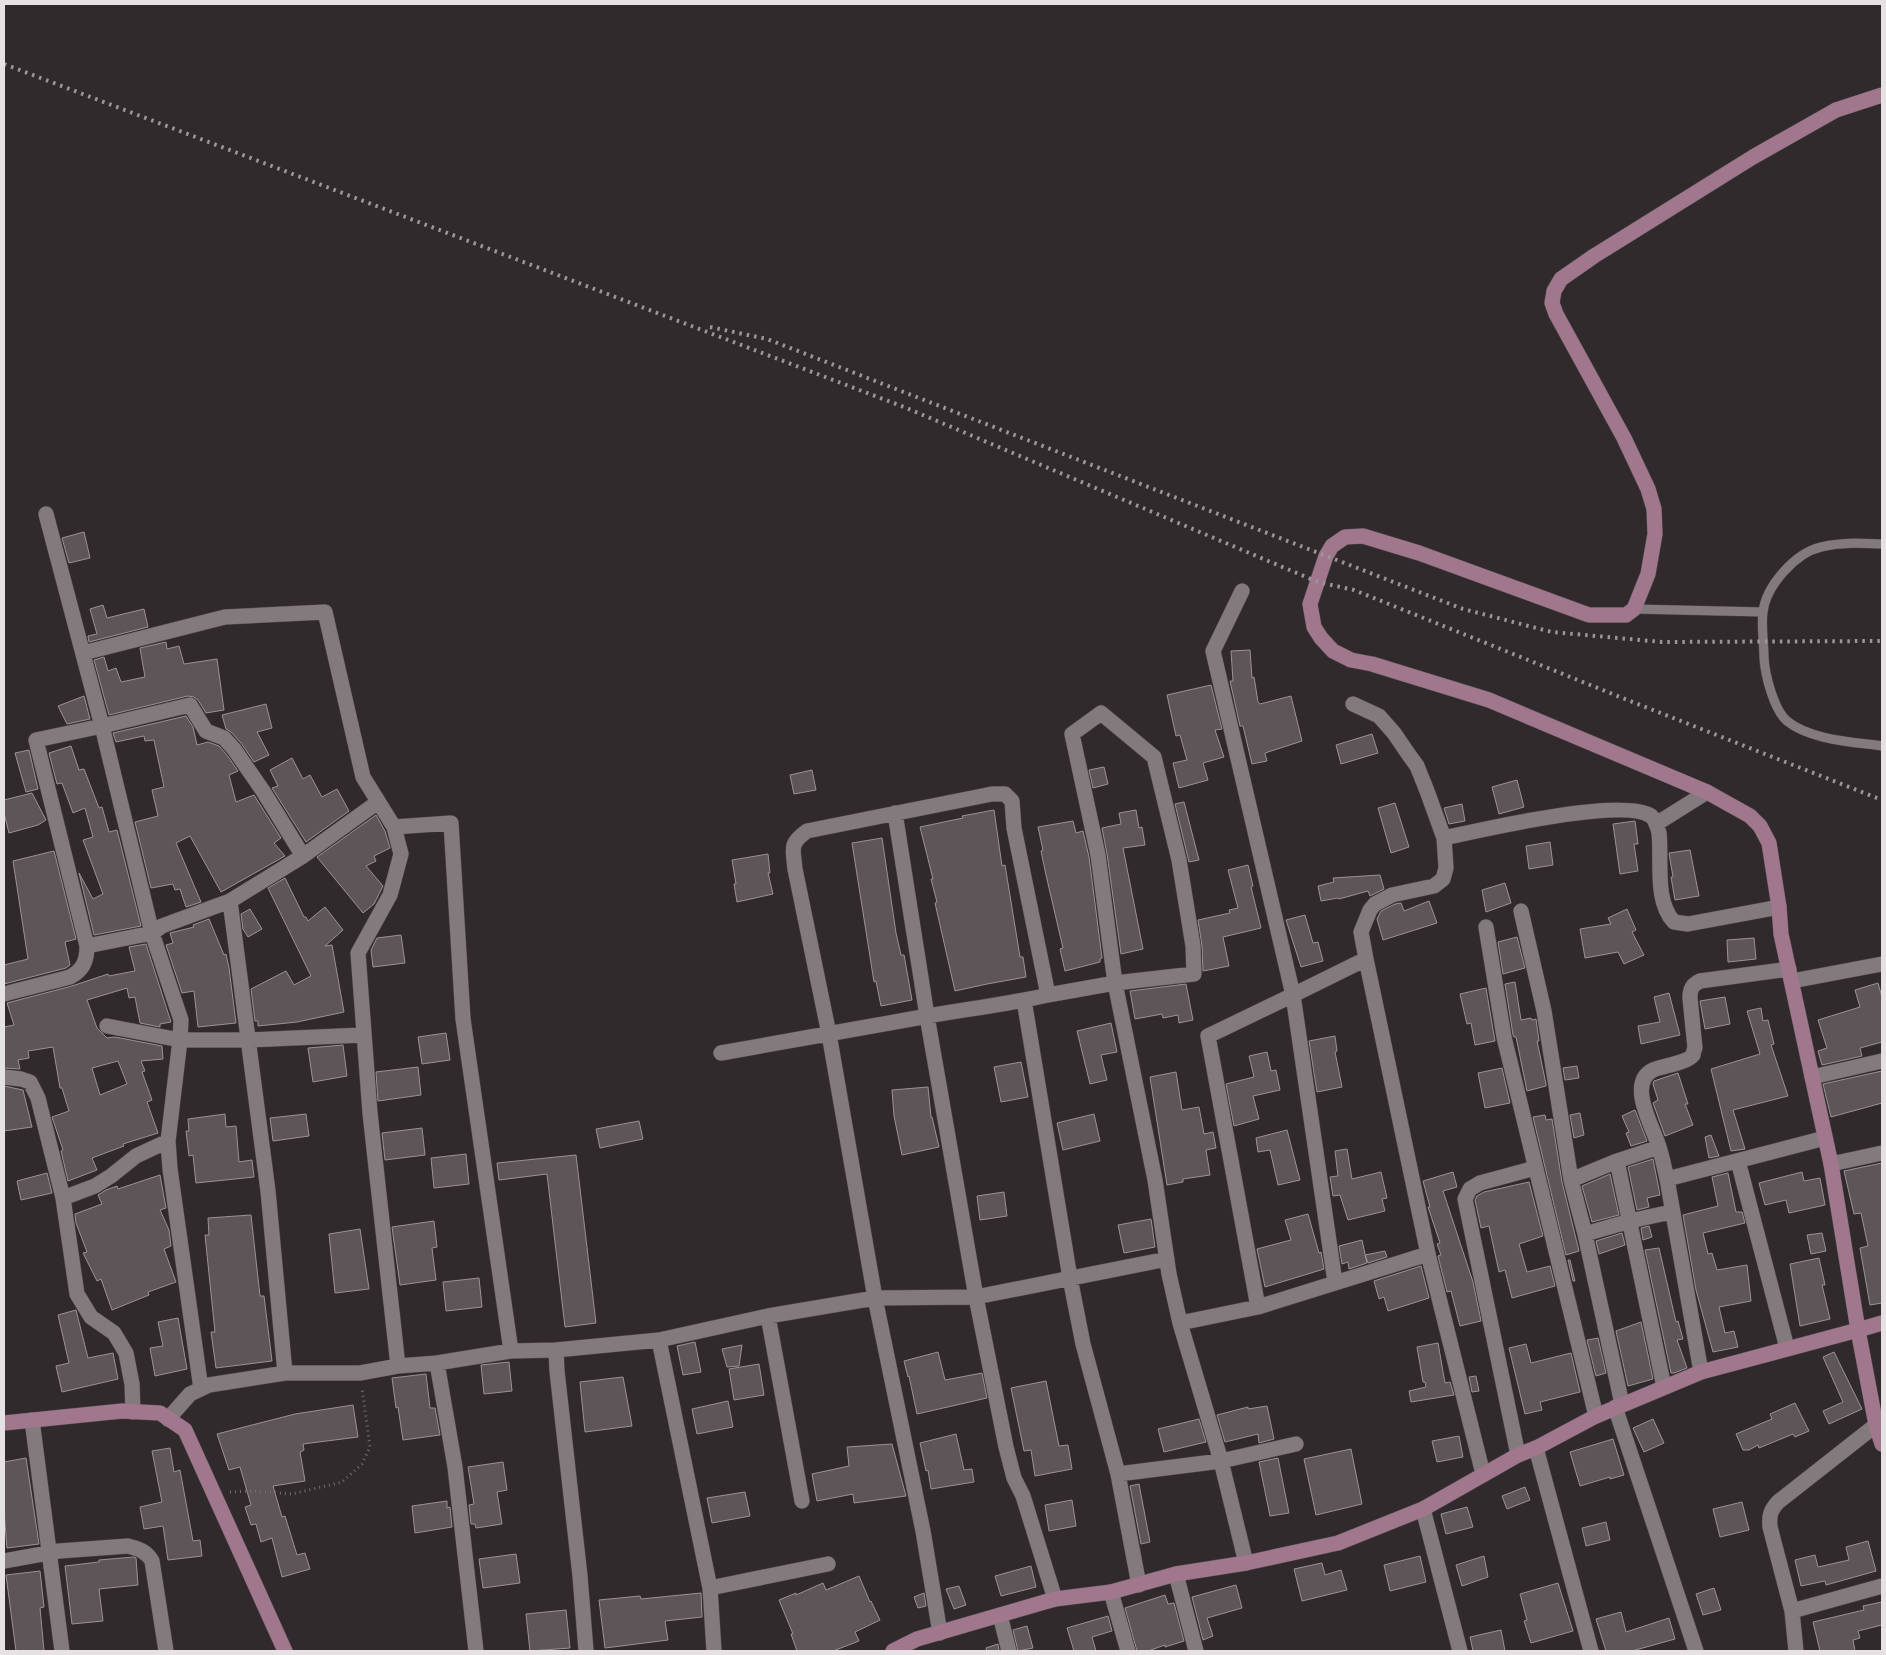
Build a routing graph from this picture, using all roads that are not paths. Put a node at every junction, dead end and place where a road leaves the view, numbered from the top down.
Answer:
1 (1882, 95) edge
2 (46, 514) dead end
3 (1882, 544) edge
4 (1242, 591) dead end
5 (1634, 609) junction
6 (1763, 612) junction
7 (83, 654) junction
8 (1353, 704) dead end
9 (102, 726) junction
10 (1882, 746) edge
11 (1707, 792) junction
12 (378, 802) junction
13 (895, 813) junction
14 (1656, 824) junction
15 (394, 827) junction
16 (1444, 838) junction
17 (302, 856) junction
18 (230, 901) junction
19 (1779, 907) junction
20 (1521, 911) dead end
21 (1486, 927) dead end
22 (152, 933) junction
23 (87, 946) junction
24 (1366, 960) junction
25 (1882, 964) edge
26 (1790, 975) junction
27 (1115, 983) junction
28 (4, 994) edge
29 (1293, 994) junction
30 (1048, 995) junction
31 (1024, 1000) junction
32 (927, 1016) junction
33 (107, 1026) dead end
34 (829, 1034) junction
35 (363, 1035) junction
36 (180, 1040) junction
37 (247, 1040) junction
38 (721, 1053) dead end
39 (1882, 1061) edge
40 (4, 1077) edge
41 (1812, 1077) junction
42 (1825, 1138) junction
43 (168, 1141) junction
44 (1659, 1147) junction
45 (1882, 1154) edge
46 (1738, 1161) junction
47 (1617, 1162) junction
48 (1831, 1164) junction
49 (1535, 1168) junction
50 (1666, 1178) junction
51 (1571, 1180) junction
52 (63, 1198) junction
53 (1671, 1212) junction
54 (1630, 1221) junction
55 (1585, 1234) junction
56 (1428, 1254) junction
57 (1167, 1259) junction
58 (1070, 1278) junction
59 (1335, 1282) junction
60 (976, 1297) junction
61 (875, 1298) junction
62 (1258, 1307) junction
63 (768, 1316) junction
64 (1180, 1323) junction
65 (1882, 1324) edge
66 (1858, 1330) junction
67 (660, 1340) junction
68 (1787, 1348) junction
69 (556, 1350) junction
70 (511, 1351) junction
71 (437, 1364) junction
72 (398, 1366) junction
73 (1701, 1372) junction
74 (285, 1373) junction
75 (1664, 1387) junction
76 (201, 1389) junction
77 (1618, 1406) junction
78 (133, 1412) junction
79 (1596, 1416) junction
80 (168, 1419) junction
81 (32, 1420) junction
82 (4, 1423) edge
83 (1876, 1425) junction
84 (1296, 1444) dead end
85 (1882, 1444) edge
86 (1536, 1448) junction
87 (1518, 1455) junction
88 (1221, 1461) junction
89 (1118, 1474) junction
90 (1483, 1474) junction
91 (802, 1501) dead end
92 (1423, 1509) junction
93 (50, 1553) junction
94 (4, 1561) edge
95 (1246, 1563) junction
96 (828, 1564) dead end
97 (1176, 1574) junction
98 (1139, 1585) junction
99 (1882, 1586) edge
100 (710, 1588) junction
101 (1111, 1592) junction
102 (1056, 1599) junction
103 (1792, 1610) junction
104 (1000, 1615) junction
105 (940, 1632) junction
106 (62, 1651) edge
107 (166, 1651) edge
108 (285, 1651) edge
109 (476, 1651) edge
110 (586, 1651) edge
111 (714, 1651) edge
112 (893, 1651) edge
113 (1009, 1651) edge
114 (1128, 1651) edge
115 (1196, 1651) edge
116 (1460, 1651) edge
117 (1591, 1651) edge
118 (1696, 1651) edge
119 (1796, 1651) edge

1 - 5 street
2 - 7 street
3 - 6 lane
4 - 29 street
5 - 6 lane
5 - 11 street
6 - 10 lane
7 - 9 street
7 - 12 street
8 - 16 street
9 - 17 street
9 - 22 street
9 - 23 street
11 - 14 street
11 - 19 street
12 - 15 street
12 - 17 street
13 - 30 street
13 - 32 street
13 - 34 street
14 - 16 street
14 - 19 street
15 - 35 street
15 - 70 street
16 - 24 street
17 - 18 street
18 - 22 street
18 - 37 street
19 - 26 street
20 - 51 street
21 - 49 street
22 - 23 street
22 - 36 street
23 - 28 street
24 - 29 street
24 - 56 street
25 - 26 street
26 - 41 street
26 - 44 street
27 - 27 street
27 - 30 street
27 - 57 street
29 - 59 street
29 - 62 street
30 - 31 street
31 - 32 street
31 - 58 street
32 - 34 street
32 - 60 street
33 - 36 street
34 - 38 street
34 - 61 street
35 - 37 street
35 - 72 street
36 - 37 street
36 - 43 street
37 - 74 street
39 - 41 street
40 - 52 street
41 - 42 street
42 - 46 street
42 - 48 street
43 - 52 street
43 - 76 street
44 - 47 street
44 - 50 street
45 - 48 street
46 - 50 street
46 - 68 street
47 - 51 street
47 - 54 street
48 - 66 street
49 - 79 street
49 - 87 street
50 - 53 street
51 - 55 street
52 - 78 street
53 - 54 street
53 - 73 street
54 - 55 street
54 - 75 street
55 - 77 street
56 - 59 street
56 - 90 street
57 - 58 street
57 - 64 street
58 - 60 street
58 - 89 street
59 - 62 street
60 - 61 street
60 - 102 street
61 - 63 street
61 - 105 street
62 - 64 street
63 - 67 street
63 - 91 street
64 - 88 street
65 - 66 street
66 - 68 street
66 - 83 street
67 - 69 street
67 - 100 street
68 - 73 street
69 - 70 street
69 - 110 street
70 - 71 street
71 - 72 street
71 - 109 street
72 - 74 street
73 - 75 street
74 - 76 street
75 - 77 street
76 - 80 street
77 - 79 street
77 - 118 street
78 - 80 street
78 - 81 street
79 - 86 street
80 - 108 street
81 - 82 street
81 - 93 street
83 - 85 street
83 - 103 street
84 - 88 street
86 - 87 street
86 - 117 street
87 - 90 street
88 - 89 street
88 - 95 street
89 - 98 street
90 - 92 street
92 - 95 street
92 - 116 street
93 - 94 street
93 - 106 street
93 - 107 street
95 - 97 street
96 - 100 street
97 - 98 street
97 - 115 street
98 - 101 street
99 - 103 street
100 - 111 street
101 - 102 street
101 - 114 street
102 - 104 street
103 - 119 street
104 - 105 street
104 - 113 street
105 - 112 street

